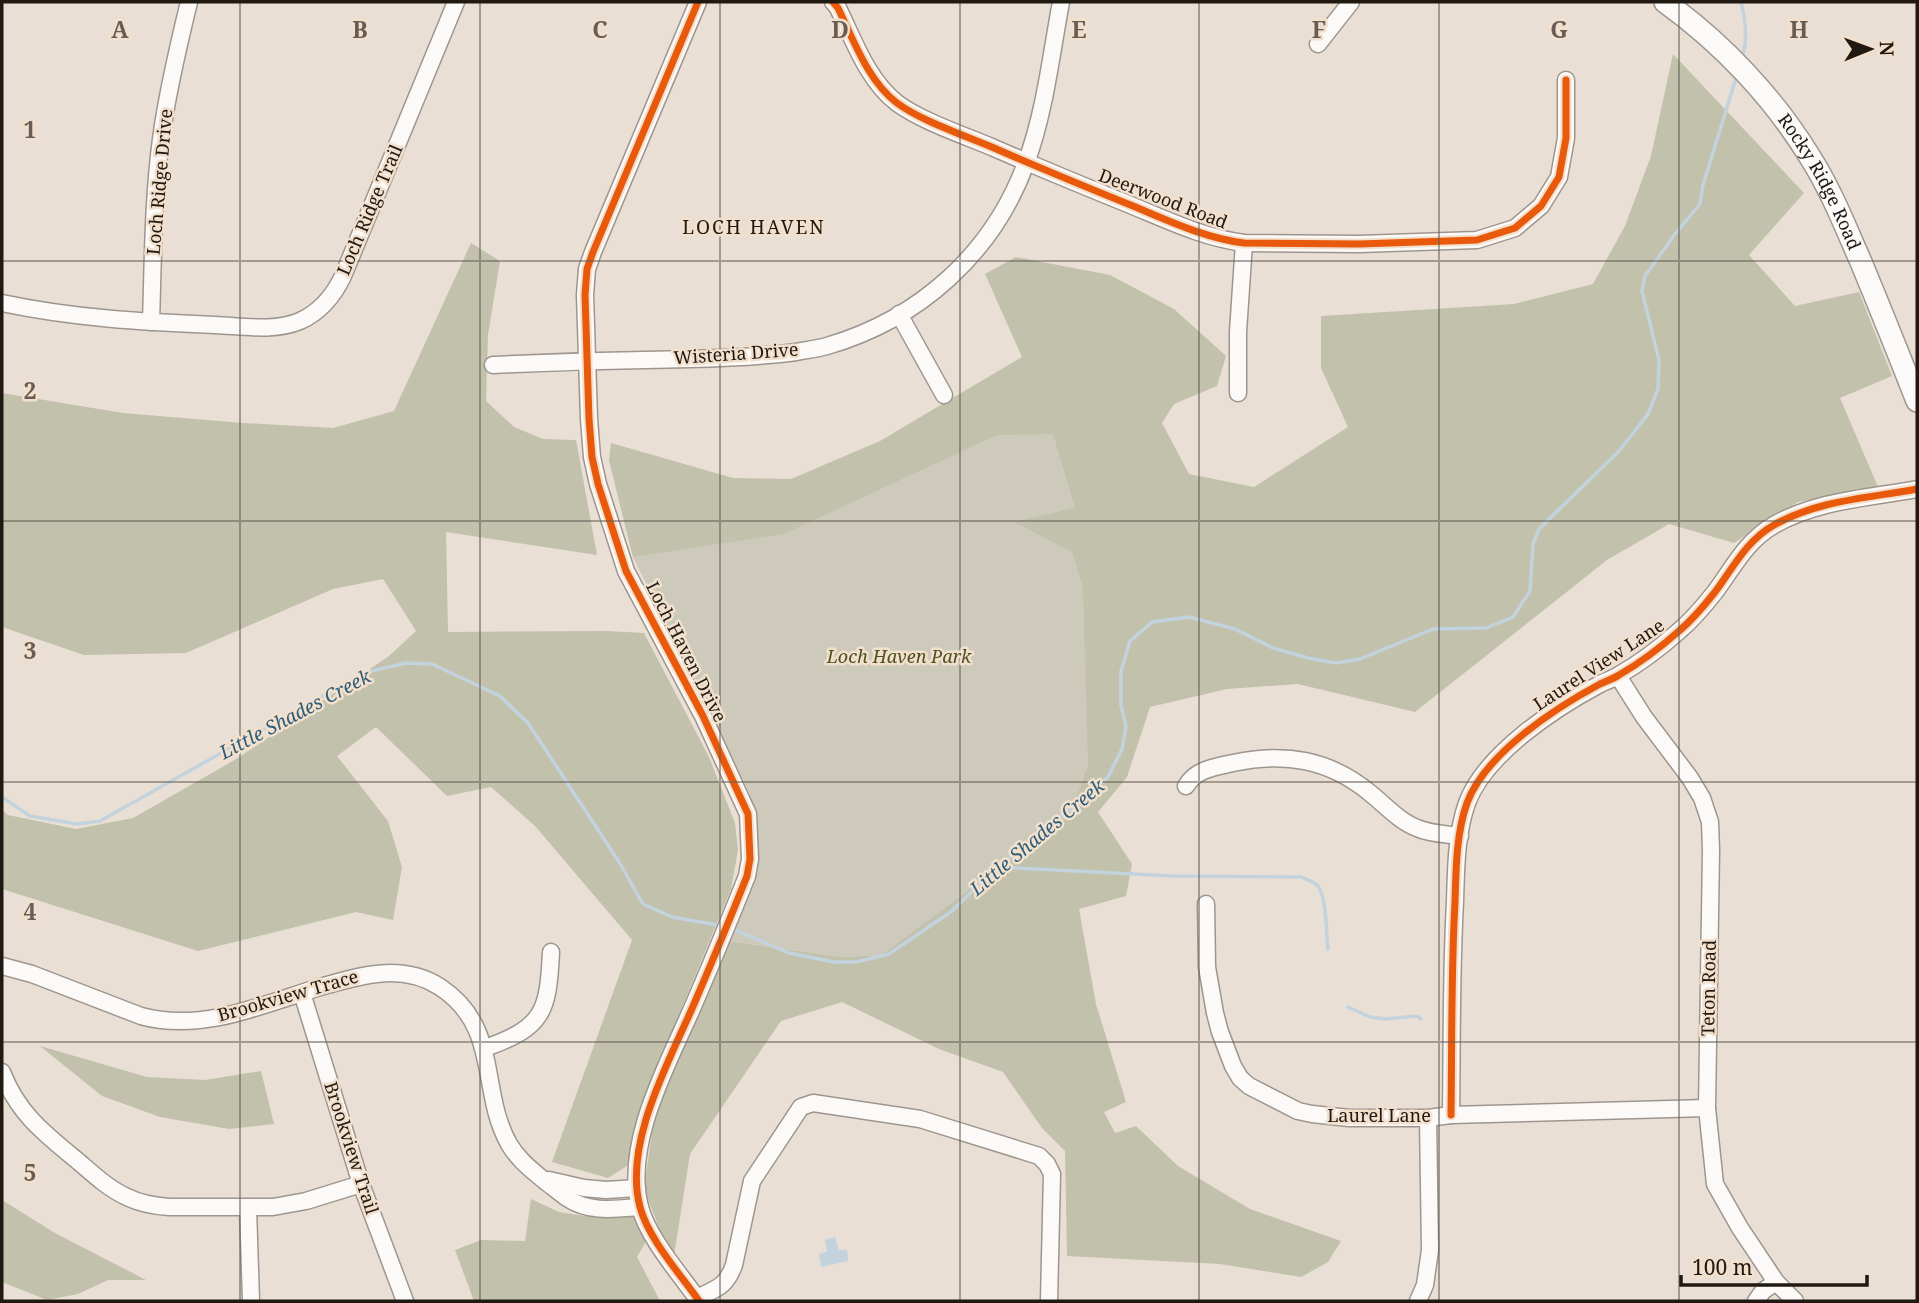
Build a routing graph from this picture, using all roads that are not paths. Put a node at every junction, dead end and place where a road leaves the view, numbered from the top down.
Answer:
1 (189, 2) edge
2 (456, 2) edge
3 (698, 2) edge
4 (833, 2) edge
5 (1061, 2) edge
6 (1351, 2) edge
7 (1665, 2) edge
8 (1318, 44) dead end
9 (1566, 80) dead end
10 (1026, 162) junction
11 (1244, 243) junction
12 (2, 303) edge
13 (899, 314) junction
14 (151, 322) junction
15 (588, 361) junction
16 (494, 365) dead end
17 (1238, 393) dead end
18 (944, 395) dead end
19 (1917, 401) edge
20 (1917, 489) edge
21 (1618, 676) junction
22 (1186, 786) dead end
23 (1460, 836) junction
24 (1206, 904) dead end
25 (551, 952) dead end
26 (2, 966) edge
27 (302, 993) junction
28 (485, 1048) junction
29 (2, 1072) edge
30 (1707, 1108) junction
31 (1451, 1115) junction
32 (1428, 1118) junction
33 (543, 1179) junction
34 (361, 1184) junction
35 (637, 1188) junction
36 (640, 1207) junction
37 (248, 1208) junction
38 (1776, 1282) junction
39 (698, 1300) edge
40 (251, 1301) edge
41 (405, 1301) edge
42 (1049, 1301) edge
43 (1419, 1301) edge
44 (1756, 1301) edge
45 (1795, 1301) edge

1 - 14 street, Loch Ridge Drive
2 - 14 street, Loch Ridge Trail
3 - 15 street, Loch Haven Drive
4 - 10 street, Deerwood Road
5 - 10 street, Wisteria Drive
6 - 8 street
7 - 19 main road, Rocky Ridge Road
9 - 11 street, Deerwood Road
10 - 11 street, Deerwood Road
10 - 13 street, Wisteria Drive
11 - 17 street
12 - 14 street, Loch Ridge Trail
13 - 15 street, Wisteria Drive
13 - 18 street
15 - 16 street, Wisteria Drive
15 - 35 street, Loch Haven Drive
20 - 21 street, Laurel View Lane
21 - 23 street, Laurel View Lane
21 - 30 street, Teton Road
22 - 23 street
23 - 31 street, Laurel View Lane
24 - 32 street, Laurel Lane
25 - 28 street
26 - 27 street, Brookview Trace
27 - 28 street, Brookview Trace
27 - 34 street, Brookview Trail
28 - 33 street, Brookview Trace
29 - 37 street
30 - 31 street, Laurel Lane
30 - 38 street, Teton Road
31 - 32 street, Laurel Lane
32 - 43 street
33 - 35 street, Brookview Trace
33 - 36 street, Brookview Trace
34 - 37 street
34 - 41 street, Brookview Trail
35 - 36 street, Loch Haven Drive
36 - 39 street, Loch Haven Drive
37 - 40 street
38 - 44 street
38 - 45 street, Teton Road
39 - 42 street

